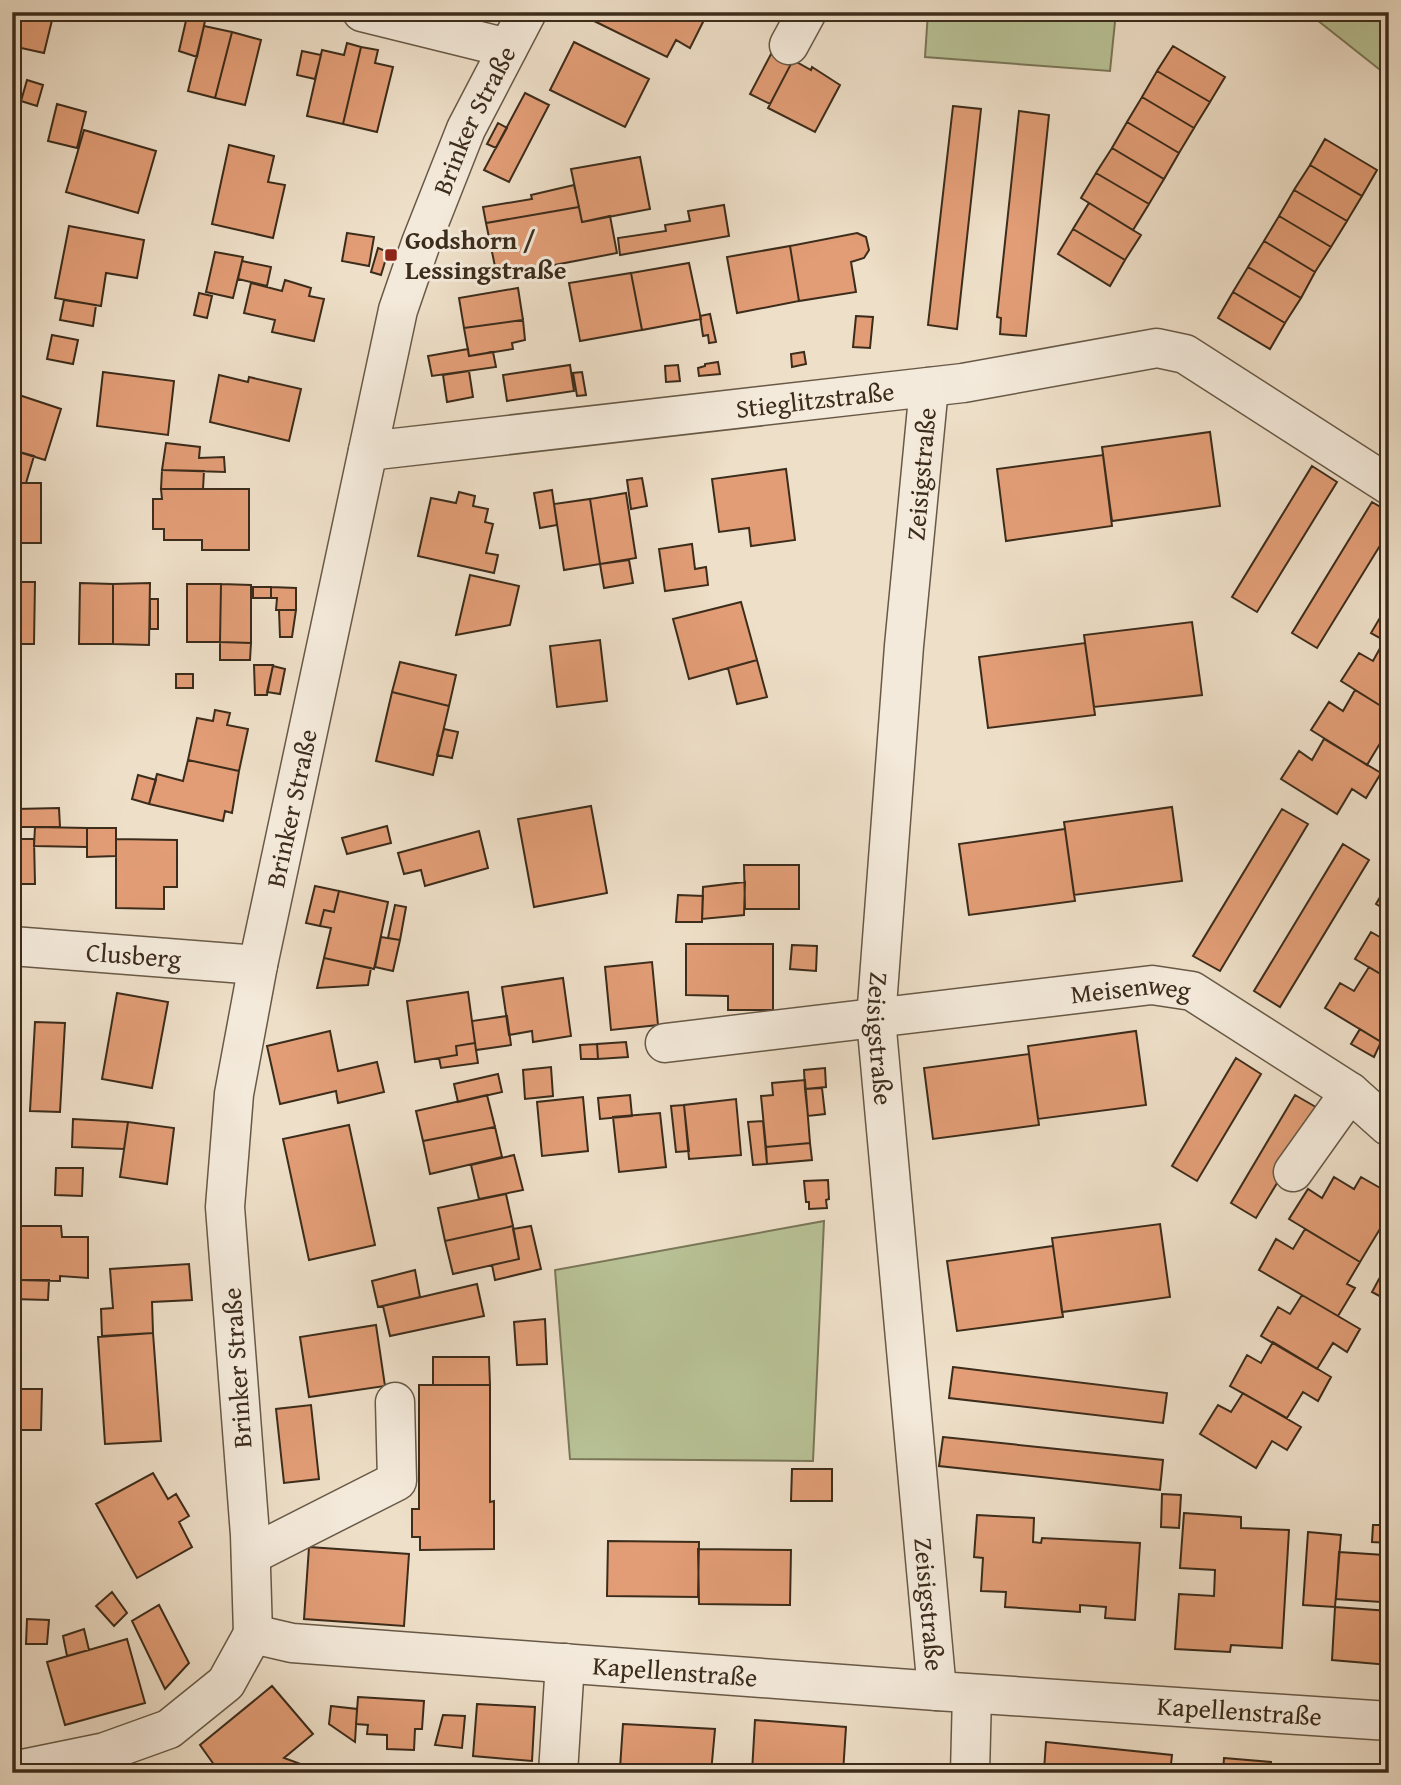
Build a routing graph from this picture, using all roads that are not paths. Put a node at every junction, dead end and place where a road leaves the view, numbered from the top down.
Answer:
1 (362, 12) edge
2 (527, 12) edge
3 (508, 48) junction
4 (929, 387) junction
5 (368, 451) junction
6 (1389, 485) edge
7 (12, 946) edge
8 (258, 965) junction
9 (876, 1019) junction
10 (665, 1044) dead end
11 (1350, 1092) junction
12 (1388, 1126) edge
13 (1293, 1172) dead end
14 (395, 1402) dead end
15 (251, 1555) junction
16 (253, 1634) junction
17 (565, 1663) junction
18 (955, 1693) junction
19 (1389, 1721) edge
20 (106, 1763) edge
21 (12, 1771) edge
22 (558, 1773) edge
23 (970, 1773) edge

1 - 3 street
2 - 3 street, Brinker Straße
3 - 5 street, Brinker Straße
4 - 5 street, Stieglitzstraße
4 - 6 street, Stieglitzstraße
4 - 9 street, Zeisigstraße
5 - 8 street, Brinker Straße
7 - 8 street, Clusberg
8 - 15 street, Brinker Straße
9 - 10 street, Meisenweg
9 - 11 street, Meisenweg
9 - 18 street, Zeisigstraße
11 - 12 street, Meisenweg
11 - 13 street
14 - 15 street
15 - 16 street, Brinker Straße
16 - 17 street, Kapellenstraße
16 - 20 street
17 - 18 street, Kapellenstraße
17 - 22 street
18 - 19 street, Kapellenstraße
18 - 23 street, Zeisigstraße
20 - 21 street

